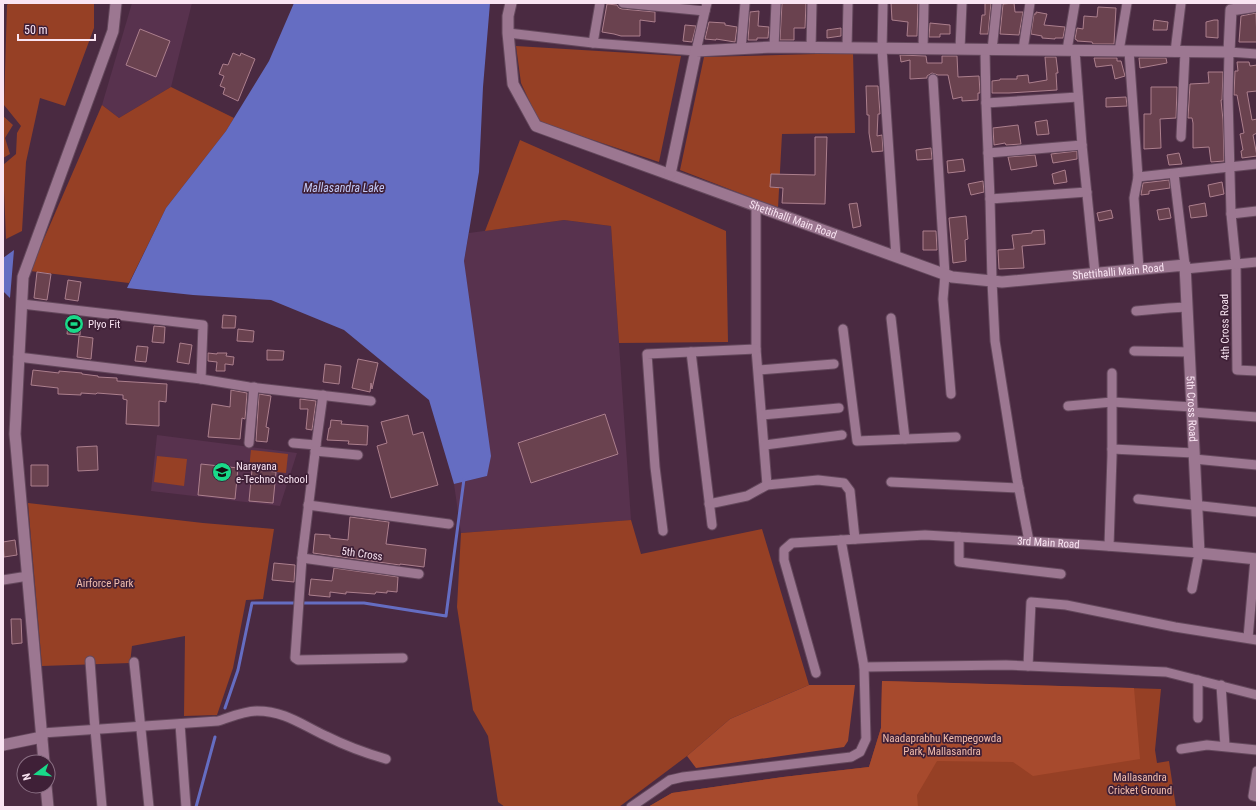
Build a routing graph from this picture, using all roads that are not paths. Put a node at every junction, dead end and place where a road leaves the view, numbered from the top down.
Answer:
1 (116, 3) edge
2 (511, 3) edge
3 (600, 3) edge
4 (623, 3) edge
5 (744, 3) edge
6 (776, 3) edge
7 (812, 3) edge
8 (848, 3) edge
9 (883, 3) edge
10 (924, 3) edge
11 (962, 3) edge
12 (997, 3) edge
13 (1030, 3) edge
14 (1075, 3) edge
15 (1127, 3) edge
16 (1181, 3) edge
17 (1231, 6) edge
18 (1257, 6) edge
19 (706, 7) edge
20 (508, 33) junction
21 (593, 43) junction
22 (774, 47) junction
23 (811, 48) junction
24 (848, 48) junction
25 (741, 49) junction
26 (882, 49) junction
27 (923, 49) junction
28 (960, 49) junction
29 (989, 50) junction
30 (1023, 50) junction
31 (696, 51) junction
32 (1071, 51) junction
33 (1124, 51) junction
34 (1180, 52) junction
35 (1229, 52) junction
36 (1257, 54) edge
37 (933, 79) dead end
38 (1078, 97) junction
39 (986, 103) junction
40 (1181, 137) dead end
41 (1082, 145) junction
42 (988, 152) junction
43 (1257, 164) edge
44 (1230, 166) junction
45 (670, 174) junction
46 (1174, 174) junction
47 (1138, 177) junction
48 (1087, 192) junction
49 (990, 199) junction
50 (756, 206) junction
51 (1257, 212) edge
52 (1231, 214) junction
53 (896, 257) junction
54 (1257, 262) edge
55 (1236, 264) junction
56 (1185, 267) junction
57 (1139, 269) junction
58 (1095, 273) junction
59 (945, 275) junction
60 (992, 281) junction
61 (22, 304) junction
62 (1187, 307) junction
63 (1136, 311) dead end
64 (891, 318) dead end
65 (843, 329) dead end
66 (756, 349) junction
67 (1134, 351) dead end
68 (691, 352) junction
69 (1189, 352) junction
70 (18, 357) junction
71 (834, 364) dead end
72 (759, 370) junction
73 (1257, 370) edge
74 (1112, 373) dead end
75 (201, 380) junction
76 (254, 387) junction
77 (323, 394) junction
78 (951, 394) dead end
79 (371, 400) dead end
80 (1112, 402) junction
81 (1068, 406) dead end
82 (840, 408) dead end
83 (1192, 410) junction
84 (762, 415) junction
85 (1257, 418) edge
86 (842, 435) dead end
87 (956, 437) dead end
88 (905, 439) junction
89 (249, 443) dead end
90 (293, 443) dead end
91 (765, 445) junction
92 (315, 448) junction
93 (1112, 449) junction
94 (358, 456) dead end
95 (1194, 456) junction
96 (1257, 465) edge
97 (891, 482) dead end
98 (767, 485) junction
99 (1019, 488) junction
100 (1138, 499) dead end
101 (308, 504) junction
102 (709, 504) junction
103 (1196, 504) junction
104 (1257, 512) edge
105 (449, 524) dead end
106 (712, 525) dead end
107 (663, 531) dead end
108 (960, 537) junction
109 (855, 539) junction
110 (840, 540) junction
111 (1029, 541) junction
112 (1109, 546) junction
113 (1198, 553) junction
114 (302, 558) junction
115 (1256, 559) edge
116 (419, 574) dead end
117 (1061, 574) dead end
118 (28, 576) junction
119 (3, 580) edge
120 (1192, 589) dead end
121 (1252, 639) edge
122 (403, 658) dead end
123 (90, 661) dead end
124 (134, 662) dead end
125 (1028, 666) junction
126 (864, 667) junction
127 (816, 673) dead end
128 (1198, 680) junction
129 (1221, 685) junction
130 (1257, 695) edge
131 (1198, 718) dead end
132 (180, 724) junction
133 (140, 726) junction
134 (95, 729) junction
135 (42, 735) junction
136 (3, 745) edge
137 (1225, 746) junction
138 (1181, 749) dead end
139 (1257, 750) edge
140 (43, 754) edge
141 (386, 760) dead end
142 (1257, 771) edge
143 (47, 794) edge
144 (1257, 798) edge
145 (48, 807) edge
146 (102, 807) edge
147 (149, 807) edge
148 (186, 807) edge
149 (631, 807) edge

1 - 61 street
2 - 20 street, Shettihalli Main Road
3 - 21 street
4 - 19 street
5 - 25 street
6 - 22 street
7 - 23 street
8 - 24 street
9 - 26 street
10 - 27 street
11 - 28 street
12 - 29 street
13 - 30 street
14 - 32 street
15 - 33 street
16 - 34 street
17 - 18 street
17 - 35 street
19 - 31 street
20 - 21 street
20 - 45 street, Shettihalli Main Road
21 - 31 street
22 - 23 street
22 - 25 street
23 - 24 street
24 - 26 street
25 - 31 street
26 - 27 street
26 - 53 street
27 - 28 street
28 - 29 street
29 - 30 street
29 - 39 street
30 - 32 street
31 - 45 street
32 - 33 street
32 - 38 street
33 - 34 street
33 - 47 street
34 - 35 street
34 - 40 street
35 - 36 street
35 - 44 street
37 - 59 street
38 - 39 street
38 - 41 street
39 - 42 street
41 - 42 street
41 - 48 street
42 - 49 street
43 - 44 street
44 - 46 street
44 - 52 street
45 - 50 street, Shettihalli Main Road
46 - 47 street
46 - 56 street
47 - 57 street
48 - 49 street
48 - 58 street
49 - 60 street
50 - 53 street, Shettihalli Main Road
50 - 66 street
51 - 52 street
52 - 55 street
53 - 59 street, Shettihalli Main Road
54 - 55 street
55 - 56 street
55 - 73 street, 4th Cross Road
56 - 57 street, Shettihalli Main Road
56 - 62 street, 5th Cross Road
57 - 58 street, Shettihalli Main Road
58 - 60 street, Shettihalli Main Road
59 - 60 street, Shettihalli Main Road
59 - 78 street
60 - 99 street
61 - 70 street
61 - 75 street
62 - 63 street
62 - 69 street, 5th Cross Road
64 - 88 street
65 - 88 street
66 - 68 street
66 - 72 street
67 - 69 street
68 - 102 street
68 - 107 street
69 - 83 street, 5th Cross Road
70 - 75 street
70 - 118 street
71 - 72 street
72 - 84 street
74 - 80 street
75 - 76 street
76 - 77 street
76 - 89 street
77 - 79 street
77 - 92 street
80 - 81 street
80 - 83 street
80 - 93 street
82 - 84 street
83 - 85 street
83 - 95 street, 5th Cross Road
84 - 91 street
86 - 91 street
87 - 88 street
90 - 92 street
91 - 98 street
92 - 94 street
92 - 101 street
93 - 95 street
93 - 112 street
95 - 96 street
95 - 103 street, 5th Cross Road
97 - 99 street
98 - 102 street
98 - 109 street
99 - 111 street
100 - 103 street
101 - 105 street
101 - 114 street
102 - 106 street
103 - 104 street
103 - 113 street, 5th Cross Road
108 - 109 street, 3rd Main Road
108 - 111 street, 3rd Main Road
108 - 117 street
109 - 110 street, 3rd Main Road
110 - 126 street
110 - 127 street, 3rd Main Road
111 - 112 street, 3rd Main Road
112 - 113 street, 3rd Main Road
113 - 115 street, 3rd Main Road
113 - 120 street
114 - 116 street, 5th Cross
114 - 122 street
115 - 121 street
118 - 119 street
118 - 135 street
121 - 125 street
123 - 134 street
124 - 133 street
125 - 126 street
125 - 128 street
126 - 149 street
128 - 129 street
128 - 131 street
129 - 130 street
129 - 137 street
132 - 133 street
132 - 141 street
132 - 148 street
133 - 134 street
133 - 147 street
134 - 135 street
134 - 146 street
135 - 136 street
135 - 140 street
137 - 138 street
137 - 139 street
142 - 144 street
143 - 145 street

